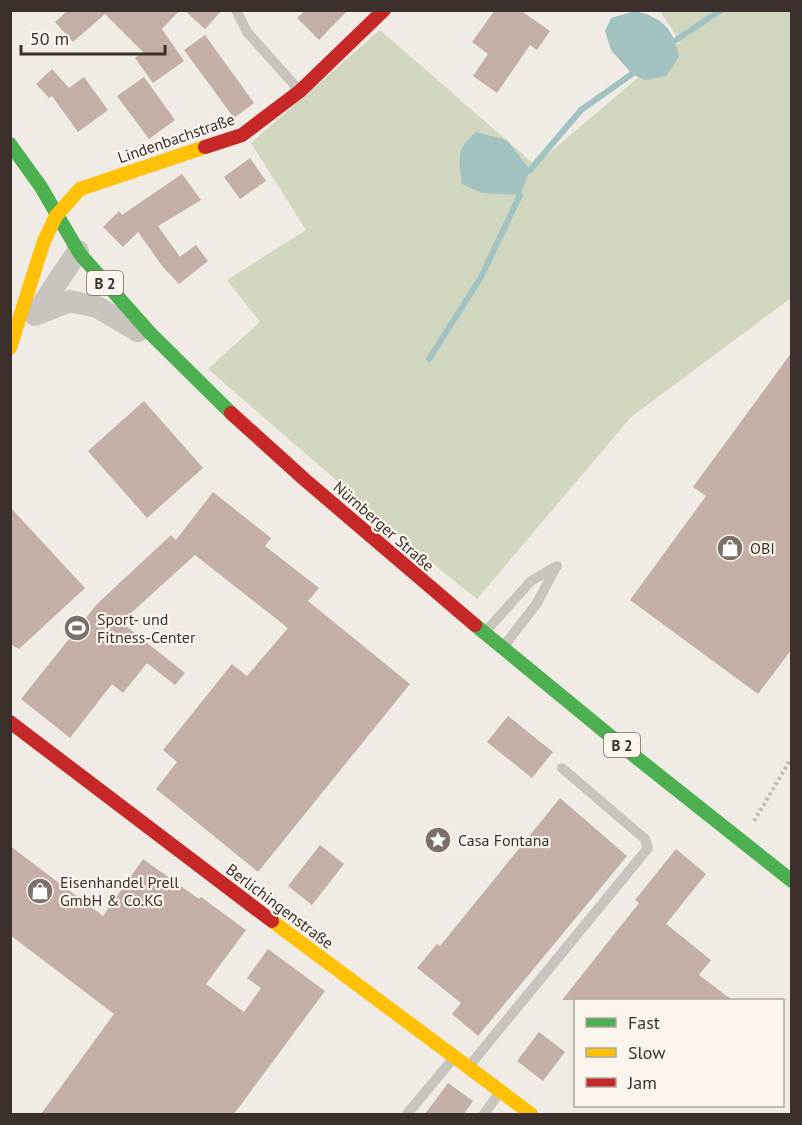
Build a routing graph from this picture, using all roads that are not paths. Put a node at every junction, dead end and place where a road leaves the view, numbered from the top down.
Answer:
1 (236, 10) edge
2 (384, 10) edge
3 (300, 91) junction
4 (10, 144) edge
5 (56, 216) junction
6 (78, 251) junction
7 (35, 315) junction
8 (12, 344) edge
9 (161, 344) junction
10 (484, 634) junction
11 (502, 648) junction
12 (10, 722) edge
13 (562, 768) dead end
14 (792, 881) edge
15 (454, 1057) junction
16 (468, 1067) junction
17 (500, 1092) junction
18 (407, 1114) edge
19 (484, 1114) edge
20 (531, 1114) edge

1 - 3 lane
2 - 3 street, Lindenbachstraße
3 - 5 street, Lindenbachstraße
4 - 5 street, Nürnberger Straße / B 2
5 - 6 street, Nürnberger Straße / B 2
5 - 8 street, Lindenbachstraße
6 - 7 street
6 - 9 street, Nürnberger Straße / B 2
7 - 8 street
7 - 9 street
9 - 10 street, Nürnberger Straße / B 2
10 - 11 street, Nürnberger Straße / B 2
10 - 11 lane
11 - 14 street, Nürnberger Straße / B 2
12 - 15 street, Berlichingenstraße
13 - 16 lane
15 - 16 street, Berlichingenstraße
15 - 18 lane
16 - 17 street, Berlichingenstraße
17 - 19 lane
17 - 20 street, Berlichingenstraße

